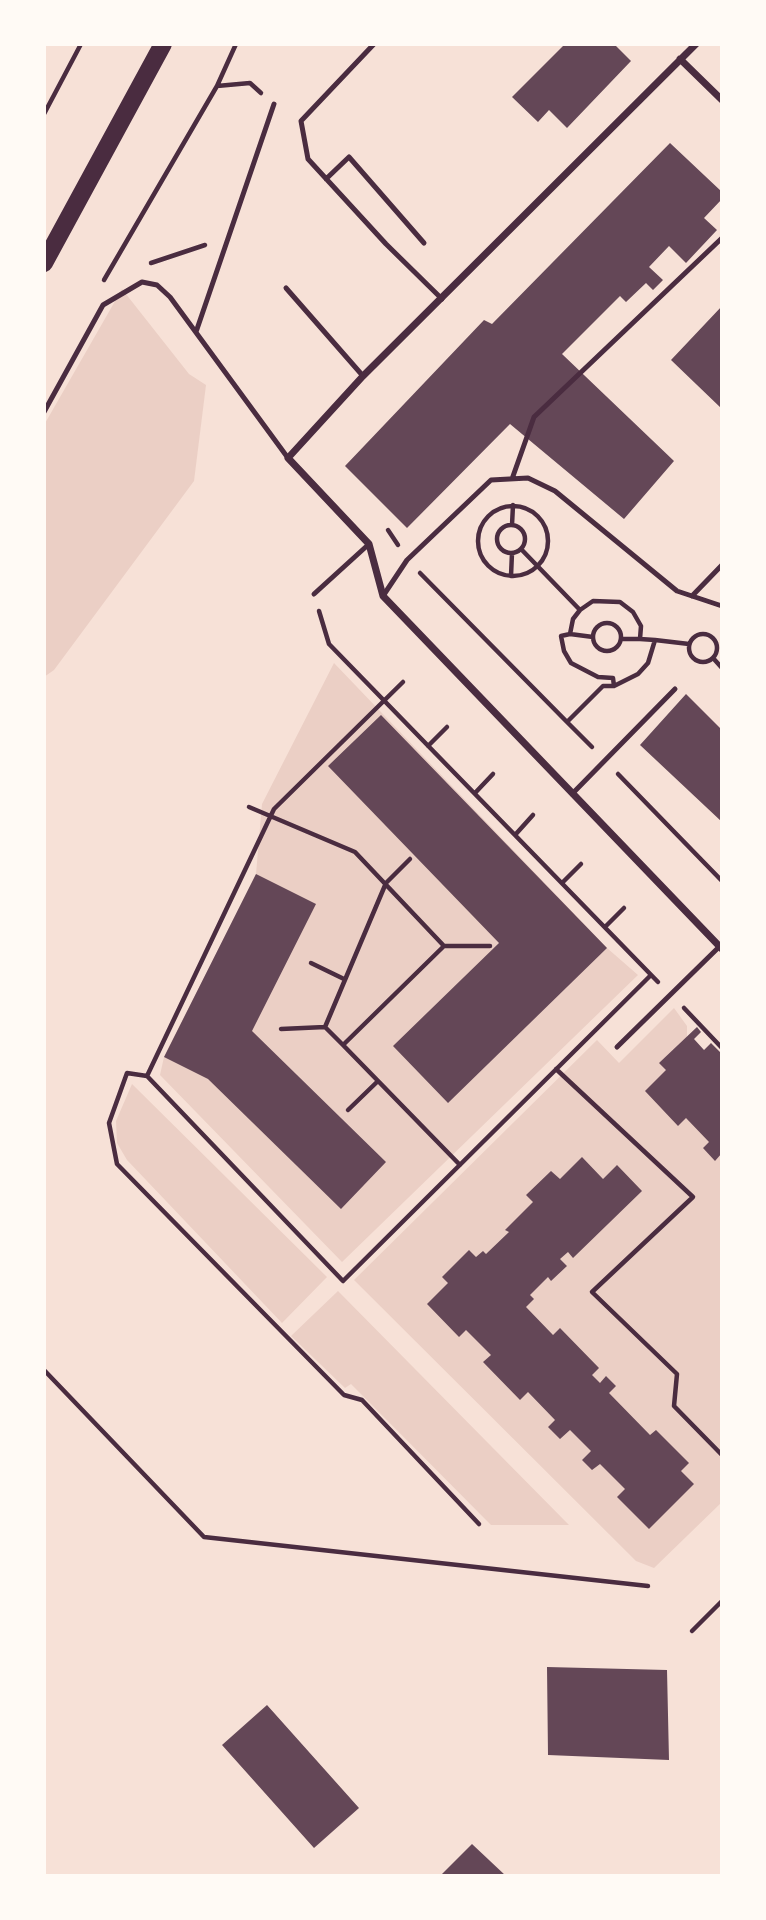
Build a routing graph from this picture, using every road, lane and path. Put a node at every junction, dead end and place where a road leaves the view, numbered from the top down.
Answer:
1 (81, 44) edge
2 (163, 44) edge
3 (236, 44) edge
4 (374, 44) edge
5 (696, 44) edge
6 (680, 59) junction
7 (217, 86) junction
8 (722, 100) edge
9 (274, 104) joint
10 (44, 114) edge
11 (326, 179) junction
12 (722, 239) edge
13 (424, 243) dead end
14 (46, 255) edge
15 (103, 281) dead end
16 (286, 288) dead end
17 (442, 299) junction
18 (195, 332) junction
19 (363, 376) junction
20 (44, 412) edge
21 (288, 458) junction
22 (512, 479) junction
23 (513, 505) junction
24 (512, 525) junction
25 (369, 544) junction
26 (520, 549) junction
27 (512, 553) junction
28 (407, 560) junction
29 (722, 565) edge
30 (537, 566) junction
31 (511, 576) junction
32 (314, 594) joint
33 (383, 596) junction
34 (691, 596) junction
35 (722, 606) edge
36 (580, 610) junction
37 (570, 634) junction
38 (593, 637) junction
39 (621, 639) junction
40 (640, 639) junction
41 (655, 640) junction
42 (689, 644) junction
43 (713, 658) junction
44 (722, 668) edge
45 (403, 682) dead end
46 (614, 685) junction
47 (675, 690) dead end
48 (384, 701) junction
49 (567, 722) junction
50 (447, 727) dead end
51 (428, 746) junction
52 (605, 760) junction
53 (493, 774) dead end
54 (475, 793) junction
55 (572, 794) junction
56 (249, 807) dead end
57 (271, 814) junction
58 (533, 815) dead end
59 (515, 835) junction
60 (410, 859) dead end
61 (581, 864) dead end
62 (722, 881) edge
63 (386, 883) junction
64 (562, 883) junction
65 (624, 908) dead end
66 (605, 927) junction
67 (444, 946) junction
68 (490, 946) dead end
69 (721, 947) edge
70 (311, 963) dead end
71 (651, 975) junction
72 (344, 979) junction
73 (669, 994) junction
74 (325, 1027) junction
75 (281, 1029) dead end
76 (342, 1045) junction
77 (617, 1047) dead end
78 (722, 1048) edge
79 (556, 1069) junction
80 (147, 1076) junction
81 (378, 1081) junction
82 (348, 1110) dead end
83 (460, 1166) junction
84 (44, 1370) edge
85 (722, 1455) edge
86 (479, 1524) dead end
87 (648, 1586) dead end
88 (722, 1601) edge
89 (692, 1630) dead end

1 - 10 path
2 - 14 main road
3 - 7 path
4 - 11 lane
5 - 6 street
6 - 8 street
6 - 17 street
7 - 9 path
7 - 15 path
9 - 18 lane
11 - 13 lane
11 - 17 lane
12 - 22 lane
16 - 19 lane
17 - 19 street
18 - 20 lane
18 - 21 lane
19 - 21 street
21 - 25 street
22 - 28 lane
22 - 34 lane
23 - 24 path
23 - 30 path
23 - 31 path
24 - 26 path
24 - 27 path
25 - 32 lane
25 - 33 street
26 - 27 path
26 - 30 path
27 - 31 path
28 - 33 lane
28 - 49 path
29 - 34 lane
30 - 31 path
30 - 36 path
32 - 48 path
33 - 55 street
34 - 35 lane
36 - 37 path
36 - 40 path
37 - 38 path
37 - 46 path
38 - 39 path
38 - 39 path
39 - 40 path
40 - 41 path
41 - 42 path
41 - 46 path
42 - 43 path
42 - 43 path
43 - 44 path
45 - 48 path
46 - 49 path
47 - 52 lane
48 - 51 path
48 - 57 path
49 - 52 path
50 - 51 path
51 - 54 path
52 - 55 lane
52 - 62 path
53 - 54 path
54 - 59 path
55 - 69 street
56 - 57 path
57 - 63 path
57 - 80 path
58 - 59 path
59 - 64 path
60 - 63 path
61 - 64 path
63 - 67 path
63 - 72 path
64 - 66 path
65 - 66 path
66 - 71 path
67 - 68 path
67 - 76 path
69 - 73 lane
70 - 72 path
71 - 73 path
71 - 79 path
72 - 74 path
73 - 77 lane
73 - 78 path
74 - 75 path
74 - 76 path
76 - 81 path
79 - 83 path
79 - 85 path
80 - 83 path
80 - 86 path
81 - 82 path
81 - 83 path
84 - 87 path
88 - 89 path

